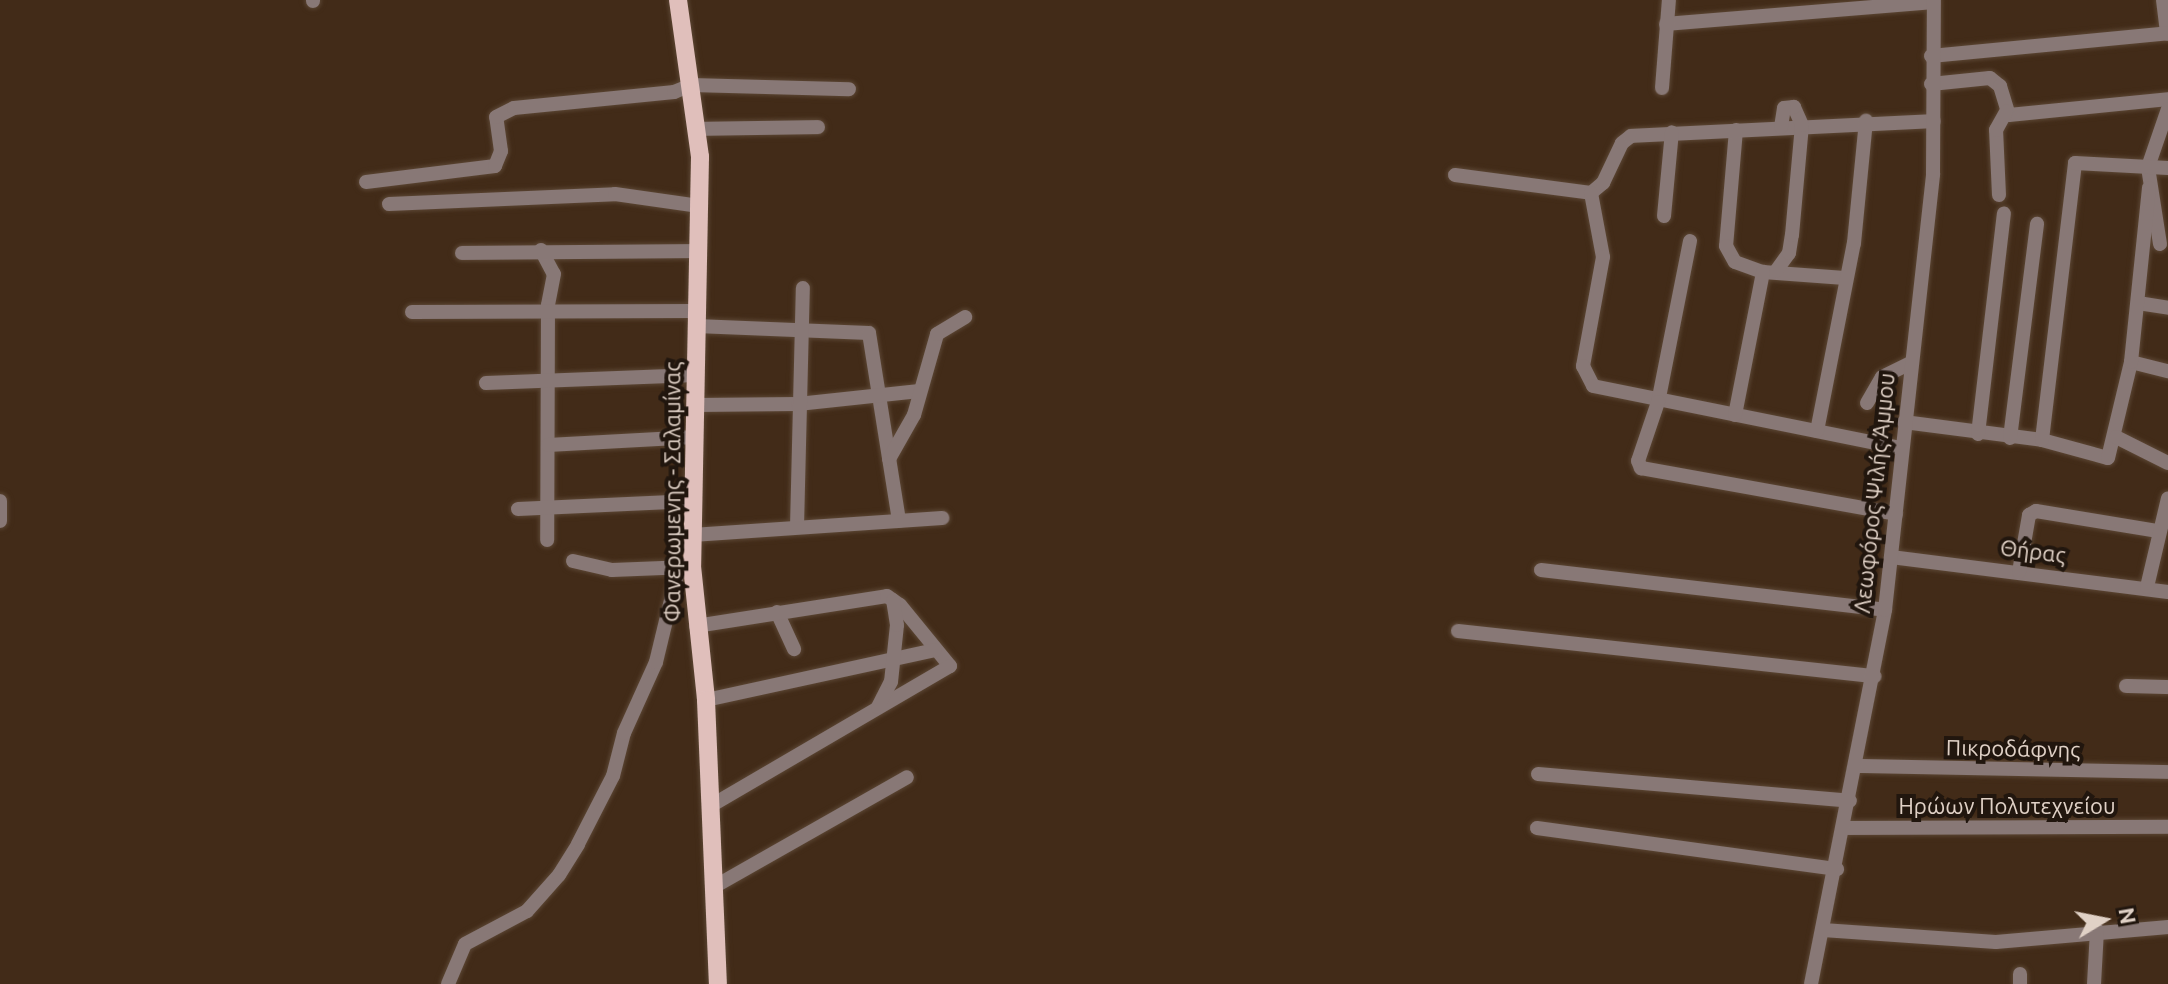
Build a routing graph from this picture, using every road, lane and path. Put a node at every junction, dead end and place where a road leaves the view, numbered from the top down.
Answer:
1 (678, 0) edge
2 (1669, 0) edge
3 (2163, 0) edge
4 (1934, 1) edge
5 (1666, 24) junction
6 (2168, 34) edge
7 (1931, 56) junction
8 (1931, 84) junction
9 (691, 85) junction
10 (1662, 88) dead end
11 (849, 89) dead end
12 (2168, 99) edge
13 (2168, 109) edge
14 (2006, 112) junction
15 (1866, 121) junction
16 (1934, 121) junction
17 (1802, 125) junction
18 (818, 127) dead end
19 (697, 129) junction
20 (1736, 130) junction
21 (1672, 132) junction
22 (2148, 167) junction
23 (2168, 168) edge
24 (1455, 175) dead end
25 (366, 182) dead end
26 (2149, 188) junction
27 (1591, 193) junction
28 (1999, 195) dead end
29 (389, 204) dead end
30 (699, 206) junction
31 (2004, 214) dead end
32 (1664, 216) dead end
33 (2037, 224) dead end
34 (1690, 241) dead end
35 (2164, 244) edge
36 (2142, 245) junction
37 (541, 250) junction
38 (697, 251) junction
39 (462, 253) dead end
40 (1770, 271) junction
41 (1845, 278) junction
42 (803, 288) dead end
43 (2138, 303) junction
44 (2168, 308) edge
45 (412, 312) dead end
46 (549, 314) junction
47 (965, 317) dead end
48 (696, 319) junction
49 (802, 331) junction
50 (2131, 362) junction
51 (1909, 364) junction
52 (2168, 371) edge
53 (696, 375) junction
54 (551, 380) junction
55 (486, 383) dead end
56 (919, 391) junction
57 (878, 394) junction
58 (1658, 402) junction
59 (1867, 403) dead end
60 (798, 404) junction
61 (695, 405) junction
62 (1735, 415) junction
63 (1904, 422) junction
64 (1817, 431) junction
65 (1978, 434) junction
66 (695, 437) junction
67 (2116, 437) junction
68 (2010, 438) junction
69 (2042, 440) junction
70 (548, 445) junction
71 (1900, 448) junction
72 (889, 460) junction
73 (2168, 463) edge
74 (2168, 498) edge
75 (0, 501) edge
76 (693, 501) junction
77 (547, 507) junction
78 (518, 509) dead end
79 (1896, 514) junction
80 (942, 518) dead end
81 (0, 521) edge
82 (899, 521) junction
83 (797, 527) junction
84 (2158, 531) junction
85 (692, 535) junction
86 (547, 540) dead end
87 (1891, 557) junction
88 (573, 561) dead end
89 (686, 567) junction
90 (1541, 570) dead end
91 (2019, 572) junction
92 (2147, 587) junction
93 (2168, 592) edge
94 (893, 600) junction
95 (1885, 610) junction
96 (777, 612) junction
97 (696, 626) junction
98 (1458, 631) dead end
99 (794, 649) dead end
100 (935, 650) junction
101 (891, 661) junction
102 (1875, 676) junction
103 (2126, 686) dead end
104 (2168, 687) edge
105 (706, 700) junction
106 (878, 707) junction
107 (1856, 766) junction
108 (2168, 772) edge
109 (1538, 774) dead end
110 (907, 777) dead end
111 (1850, 801) junction
112 (712, 805) junction
113 (2168, 827) edge
114 (1537, 828) dead end
115 (1845, 828) junction
116 (1837, 869) junction
117 (712, 888) junction
118 (2168, 927) edge
119 (1823, 930) junction
120 (2097, 930) junction
121 (448, 984) edge
122 (718, 984) edge
123 (1811, 984) edge
124 (2094, 984) edge

1 - 9 main road, Φανερωμενης - Σαλαμίνας
2 - 5 street
3 - 6 street
4 - 5 street
4 - 7 street, Λεωφόρος Ψιλής Άμμου
5 - 10 street
6 - 7 street
7 - 8 street, Λεωφόρος Ψιλής Άμμου
8 - 14 street
8 - 16 street, Λεωφόρος Ψιλής Άμμου
9 - 11 street
9 - 19 main road, Φανερωμενης - Σαλαμίνας
9 - 25 street
12 - 14 street
13 - 22 street
14 - 28 street
15 - 16 street
15 - 17 street
15 - 41 street
16 - 51 street, Λεωφόρος Ψιλής Άμμου
17 - 20 street
17 - 40 street
18 - 19 street
19 - 30 main road, Φανερωμενης - Σαλαμίνας
20 - 21 street
20 - 40 street
21 - 27 street
21 - 32 street
22 - 23 street
22 - 26 street
22 - 69 street
24 - 27 street
26 - 35 street
26 - 36 street
27 - 58 street
29 - 30 street
30 - 38 main road, Φανερωμενης - Σαλαμίνας
31 - 65 street
33 - 68 street
34 - 58 street
35 - 36 street
36 - 43 street
37 - 38 street
37 - 39 street
37 - 46 street
38 - 48 main road, Φανερωμενης - Σαλαμίνας
40 - 41 street
40 - 62 street
41 - 64 street
42 - 49 street
43 - 44 street
43 - 50 street
45 - 46 street
46 - 48 street
46 - 54 street
47 - 56 street
48 - 49 street
48 - 53 main road, Φανερωμενης - Σαλαμίνας
49 - 57 street
49 - 60 street
50 - 52 street
50 - 67 street
51 - 59 street
51 - 63 street, Λεωφόρος Ψιλής Άμμου
53 - 54 street
53 - 61 main road, Φανερωμενης - Σαλαμίνας
54 - 55 street
54 - 70 street
56 - 57 street
56 - 72 street
57 - 60 street
57 - 72 street
58 - 62 street
58 - 79 street
60 - 61 street
60 - 83 street
61 - 66 main road, Φανερωμενης - Σαλαμίνας
62 - 64 street
63 - 65 street
63 - 71 street, Λεωφόρος Ψιλής Άμμου
64 - 71 street
65 - 68 street
66 - 70 street
66 - 76 main road, Φανερωμενης - Σαλαμίνας
67 - 69 street
67 - 73 street
68 - 69 street
70 - 77 street
71 - 79 street, Λεωφόρος Ψιλής Άμμου
72 - 82 street
74 - 84 street
75 - 81 street
76 - 77 street
76 - 85 main road, Φανερωμενης - Σαλαμίνας
77 - 78 street
77 - 86 street
79 - 87 street, Λεωφόρος Ψιλής Άμμου
80 - 82 street
82 - 83 street
83 - 85 street
84 - 91 street
84 - 92 street
85 - 89 main road, Φανερωμενης - Σαλαμίνας
87 - 91 street, Θήρας
87 - 95 street, Λεωφόρος Ψιλής Άμμου
88 - 89 street
89 - 97 main road, Φανερωμενης - Σαλαμίνας
89 - 121 street
90 - 95 street
91 - 92 street, Θήρας
92 - 93 street, Θήρας
94 - 96 street
94 - 100 street
94 - 101 street
95 - 102 street, Λεωφόρος Ψιλής Άμμου
96 - 97 street
96 - 99 street
97 - 105 main road, Φανερωμενης - Σαλαμίνας
98 - 102 street
100 - 101 street
100 - 106 street
101 - 105 street
101 - 106 street
102 - 107 street, Λεωφόρος Ψιλής Άμμου
103 - 104 street
105 - 112 main road, Φανερωμενης - Σαλαμίνας
106 - 112 street
107 - 108 street, Πικροδάφνης
107 - 111 street, Λεωφόρος Ψιλής Άμμου
109 - 111 street
110 - 117 street
111 - 115 street, Λεωφόρος Ψιλής Άμμου
112 - 117 main road, Φανερωμενης - Σαλαμίνας
113 - 115 street, Ηρώων Πολυτεχνείου
114 - 116 street
115 - 116 street, Λεωφόρος Ψιλής Άμμου
116 - 119 street, Λεωφόρος Ψιλής Άμμου
117 - 122 main road, Φανερωμενης - Σαλαμίνας
118 - 120 street
119 - 120 street
119 - 123 street, Λεωφόρος Ψιλής Άμμου
120 - 124 street

